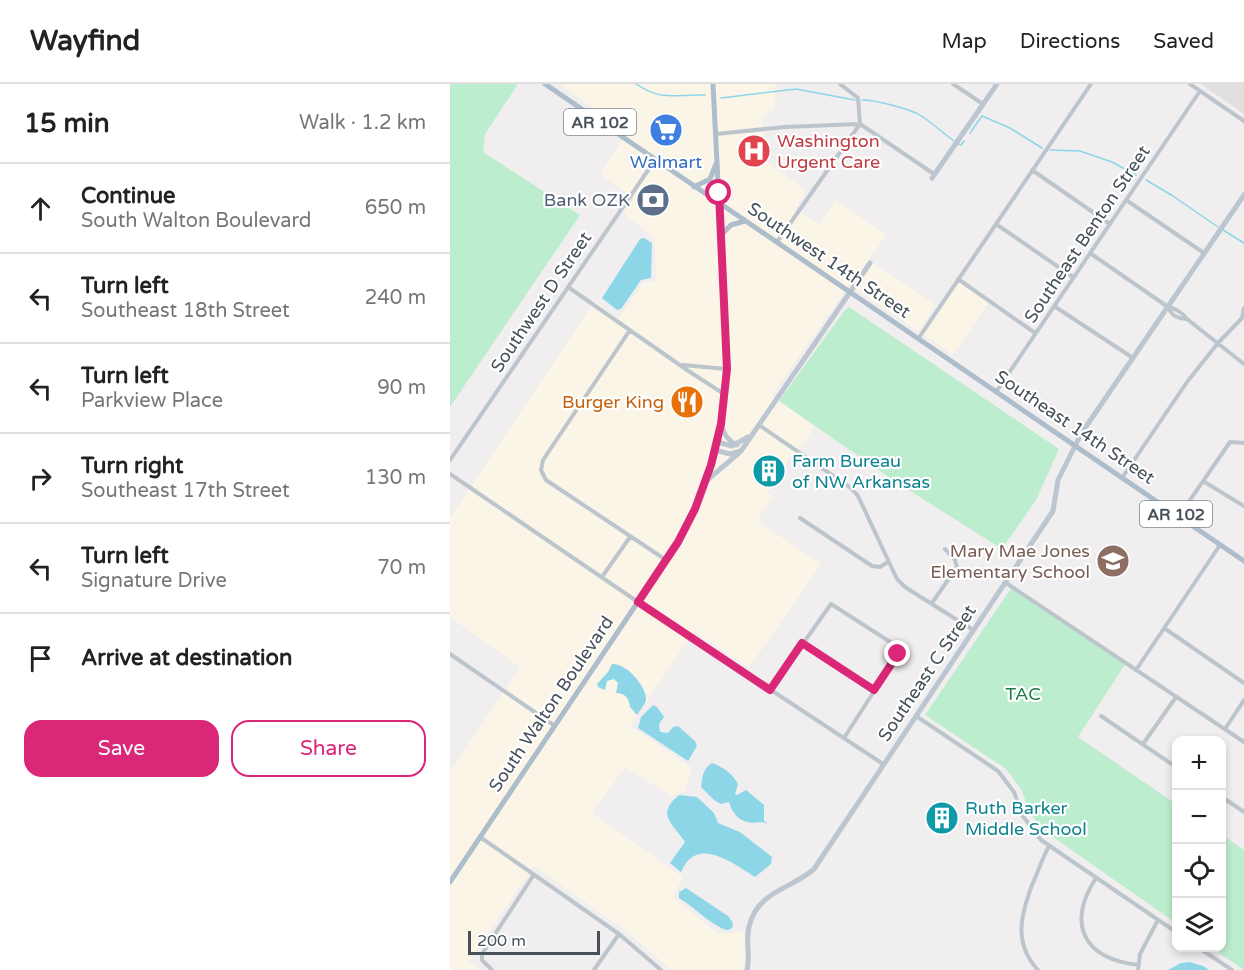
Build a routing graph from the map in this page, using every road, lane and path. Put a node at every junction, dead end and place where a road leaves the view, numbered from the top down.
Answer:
1 (545, 84) edge
2 (713, 84) edge
3 (840, 84) edge
4 (953, 84) edge
5 (997, 84) edge
6 (1091, 84) edge
7 (1190, 84) edge
8 (1200, 91) junction
9 (983, 104) junction
10 (1244, 121) edge
11 (860, 124) junction
12 (716, 134) junction
13 (655, 160) junction
14 (717, 160) junction
15 (1032, 170) junction
16 (933, 176) joint
17 (694, 187) junction
18 (1243, 198) edge
19 (1126, 200) junction
20 (719, 204) junction
21 (745, 221) junction
22 (996, 224) junction
23 (1110, 224) junction
24 (721, 235) junction
25 (777, 242) junction
26 (1090, 253) junction
27 (1204, 253) junction
28 (870, 263) dead end
29 (1074, 278) junction
30 (958, 279) junction
31 (568, 287) junction
32 (849, 292) junction
33 (1054, 306) junction
34 (1168, 307) junction
35 (1244, 308) edge
36 (630, 330) junction
37 (1035, 333) junction
38 (918, 339) junction
39 (1218, 343) junction
40 (1133, 358) junction
41 (1244, 364) edge
42 (682, 365) junction
43 (727, 369) junction
44 (996, 392) junction
45 (725, 394) junction
46 (721, 424) junction
47 (759, 424) junction
48 (752, 434) junction
49 (717, 442) junction
50 (1244, 443) edge
51 (737, 445) junction
52 (1076, 446) junction
53 (715, 450) junction
54 (741, 451) junction
55 (450, 460) edge
56 (450, 474) edge
57 (1122, 478) junction
58 (706, 481) junction
59 (1203, 481) junction
60 (1244, 506) edge
61 (1179, 516) junction
62 (801, 518) dead end
63 (630, 537) junction
64 (1220, 545) junction
65 (945, 549) dead end
66 (666, 560) junction
67 (1244, 561) edge
68 (888, 562) junction
69 (602, 578) junction
70 (1006, 583) junction
71 (638, 602) junction
72 (932, 603) junction
73 (1164, 628) junction
74 (973, 630) junction
75 (802, 643) junction
76 (450, 654) edge
77 (1136, 670) junction
78 (1244, 683) edge
79 (770, 690) junction
80 (874, 690) junction
81 (1176, 697) junction
82 (1244, 700) edge
83 (916, 716) junction
84 (1101, 716) dead end
85 (555, 726) junction
86 (1224, 729) junction
87 (844, 738) junction
88 (1244, 742) edge
89 (1143, 744) junction
90 (1172, 763) edge
91 (883, 764) junction
92 (1226, 799) edge
93 (1244, 812) edge
94 (480, 837) junction
95 (1049, 846) junction
96 (533, 876) junction
97 (1096, 878) junction
98 (450, 882) edge
99 (1158, 920) junction
100 (1172, 929) edge
101 (619, 934) junction
102 (1205, 952) edge
103 (1138, 968) edge
104 (492, 970) edge
105 (594, 970) edge
106 (661, 970) edge
107 (747, 970) edge
108 (1038, 970) edge
109 (1232, 970) edge

1 - 13 main road, Southwest 14th Street / AR 102
2 - 12 main road, South Walton Boulevard
3 - 11 street
4 - 9 street
5 - 9 street
6 - 15 street
7 - 8 street
8 - 10 street
8 - 19 street, Southeast Benton Street
9 - 16 street
11 - 12 street
11 - 16 street
11 - 25 street
12 - 14 main road, South Walton Boulevard
13 - 17 main road, Southwest 14th Street / AR 102
13 - 31 street, Southwest D Street
14 - 17 main road
14 - 20 main road, South Walton Boulevard
15 - 22 street
15 - 23 street
17 - 20 main road, Southwest 14th Street / AR 102
18 - 27 street, Southeast C Street
19 - 23 street, Southeast Benton Street
19 - 27 street
20 - 21 main road, Southwest 14th Street / AR 102
20 - 24 main road, South Walton Boulevard
21 - 24 main road
21 - 25 main road, Southwest 14th Street / AR 102
22 - 29 street
22 - 30 street
23 - 26 street, Southeast Benton Street
24 - 43 main road, South Walton Boulevard
25 - 32 main road, Southwest 14th Street / AR 102
26 - 29 street, Southeast Benton Street
26 - 34 street
27 - 34 street, Southeast C Street
28 - 32 street
29 - 33 street, Southeast Benton Street
30 - 37 street
30 - 38 street
31 - 36 street
31 - 55 street, Southwest D Street
32 - 38 main road, Southwest 14th Street / AR 102
32 - 47 street
33 - 37 street, Southeast Benton Street
33 - 40 street
34 - 39 street
34 - 40 street, Southeast C Street
35 - 39 street
36 - 42 street
36 - 63 street
37 - 44 street, Southeast Benton Street
38 - 44 main road, Southeast 14th Street / AR 102
39 - 41 street
39 - 57 street
40 - 52 street, Southeast C Street
42 - 43 street
42 - 45 street
43 - 45 main road, South Walton Boulevard
44 - 52 main road, Southeast 14th Street / AR 102
45 - 46 main road, South Walton Boulevard
46 - 49 main road, South Walton Boulevard
46 - 51 street
47 - 48 street
47 - 68 street
48 - 51 street
48 - 54 street
49 - 51 street
49 - 53 main road, South Walton Boulevard
50 - 59 street
52 - 57 main road, Southeast 14th Street / AR 102
52 - 70 street, Southeast C Street
53 - 54 street
53 - 58 main road, South Walton Boulevard
54 - 58 street
56 - 69 street
57 - 61 main road, Southeast 14th Street / AR 102
58 - 66 main road, South Walton Boulevard
59 - 60 street
59 - 61 street
61 - 64 main road, Southeast 14th Street / AR 102
62 - 68 street
63 - 66 street
63 - 69 street
64 - 67 main road, Southeast 14th Street / AR 102
64 - 73 street
65 - 72 street
66 - 71 main road, South Walton Boulevard
68 - 72 street
69 - 71 street
70 - 74 street, Southeast C Street
70 - 77 street
71 - 79 street
71 - 85 main road, South Walton Boulevard
72 - 74 street
73 - 77 street
73 - 78 street
74 - 83 street, Southeast C Street
75 - 79 street
75 - 80 street
75 - 80 street
76 - 85 street
77 - 81 street
79 - 87 street
80 - 87 street
81 - 86 street
81 - 89 street
82 - 86 street
83 - 91 street, Southeast C Street
83 - 95 street
84 - 89 street
85 - 94 main road, South Walton Boulevard
86 - 88 street
87 - 91 street
89 - 90 street
91 - 107 street, Southeast C Street
92 - 93 street
94 - 96 street
94 - 98 main road, South Walton Boulevard
95 - 97 street
95 - 108 street
96 - 101 street
96 - 104 street
97 - 99 street
97 - 103 street
99 - 100 street
99 - 103 street
101 - 105 street
101 - 106 street
102 - 109 street

